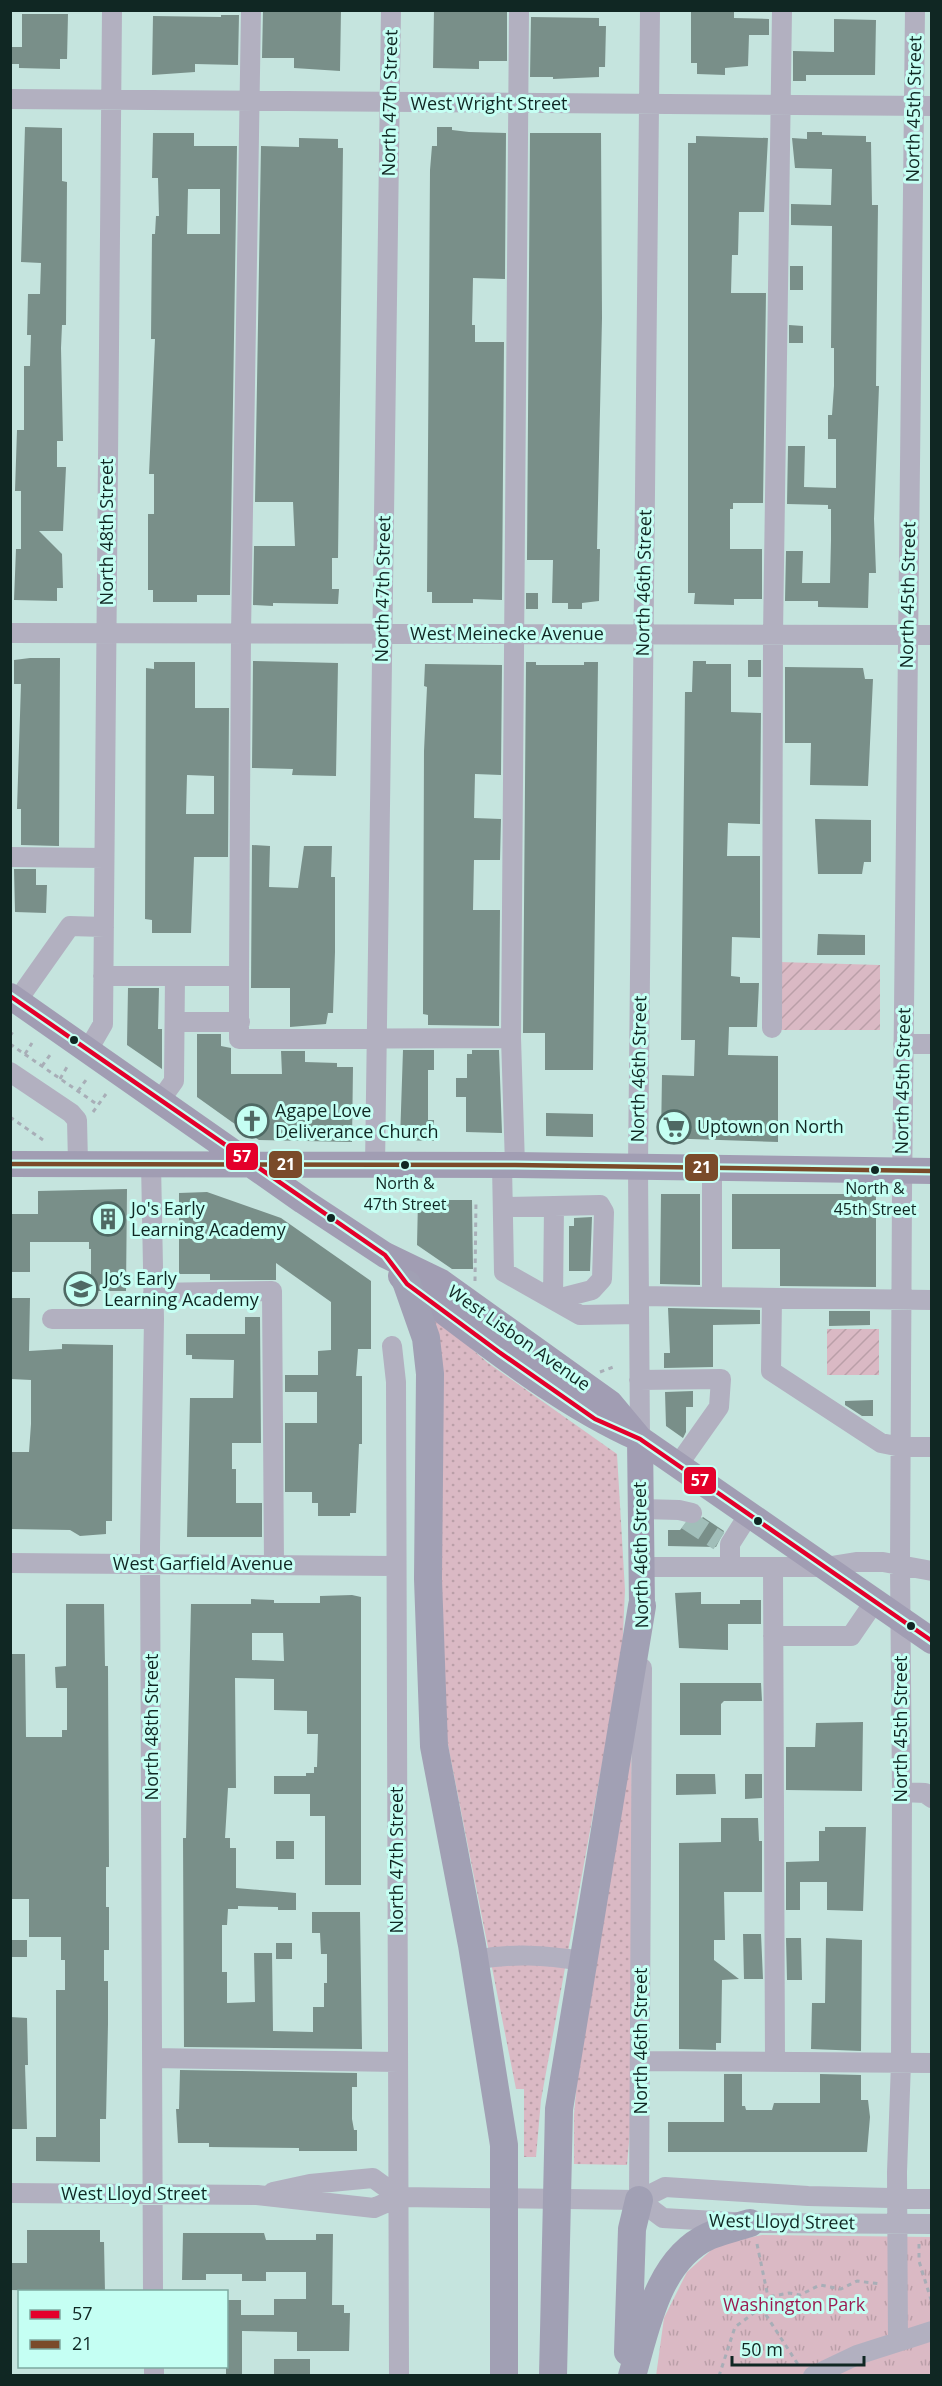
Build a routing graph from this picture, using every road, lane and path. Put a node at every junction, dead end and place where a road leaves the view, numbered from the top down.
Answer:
1 (112, 10) edge
2 (252, 10) edge
3 (391, 10) edge
4 (519, 10) edge
5 (650, 10) edge
6 (782, 10) edge
7 (915, 10) edge
8 (10, 99) edge
9 (111, 100) junction
10 (252, 101) junction
11 (390, 103) junction
12 (518, 104) junction
13 (649, 105) junction
14 (781, 105) junction
15 (923, 106) edge
16 (10, 633) edge
17 (107, 633) junction
18 (241, 634) junction
19 (382, 634) junction
20 (513, 634) junction
21 (643, 634) junction
22 (773, 635) junction
23 (907, 635) junction
24 (932, 635) edge
25 (10, 857) edge
26 (104, 858) junction
27 (104, 927) junction
28 (103, 976) junction
29 (175, 976) junction
30 (239, 976) junction
31 (14, 998) edge
32 (175, 1022) junction
33 (240, 1023) junction
34 (772, 1028) dead end
35 (14, 1030) dead end
36 (10, 1036) edge
37 (511, 1038) junction
38 (376, 1039) junction
39 (32, 1043) dead end
40 (10, 1044) edge
41 (903, 1044) junction
42 (932, 1044) edge
43 (88, 1050) junction
44 (25, 1054) junction
45 (50, 1055) dead end
46 (42, 1066) junction
47 (68, 1067) dead end
48 (10, 1072) edge
49 (60, 1078) junction
50 (86, 1080) dead end
51 (78, 1091) junction
52 (159, 1102) junction
53 (98, 1105) dead end
54 (10, 1118) edge
55 (43, 1140) dead end
56 (78, 1163) junction
57 (151, 1163) junction
58 (10, 1164) edge
59 (508, 1165) junction
60 (253, 1166) junction
61 (375, 1167) junction
62 (638, 1167) junction
63 (712, 1168) junction
64 (902, 1171) junction
65 (932, 1171) edge
66 (476, 1200) dead end
67 (554, 1206) junction
68 (503, 1207) junction
69 (385, 1255) junction
70 (407, 1284) junction
71 (475, 1292) dead end
72 (712, 1297) junction
73 (772, 1298) junction
74 (553, 1300) junction
75 (901, 1300) junction
76 (932, 1300) edge
77 (154, 1305) junction
78 (639, 1305) junction
79 (52, 1319) dead end
80 (392, 1346) dead end
81 (616, 1366) dead end
82 (594, 1377) dead end
83 (639, 1380) junction
84 (640, 1439) junction
85 (901, 1447) junction
86 (932, 1447) edge
87 (678, 1465) junction
88 (699, 1480) junction
89 (641, 1509) junction
90 (749, 1514) junction
91 (10, 1563) edge
92 (150, 1565) junction
93 (274, 1565) junction
94 (395, 1566) junction
95 (900, 1566) junction
96 (641, 1567) junction
97 (730, 1567) junction
98 (773, 1567) junction
99 (825, 1567) junction
100 (932, 1571) edge
101 (875, 1602) junction
102 (642, 1606) junction
103 (901, 1620) junction
104 (773, 1636) junction
105 (932, 1641) edge
106 (902, 1792) junction
107 (932, 1798) edge
108 (474, 1960) junction
109 (583, 1960) junction
110 (153, 2058) junction
111 (641, 2061) junction
112 (398, 2062) junction
113 (775, 2062) junction
114 (901, 2063) junction
115 (932, 2063) edge
116 (10, 2193) edge
117 (152, 2194) junction
118 (257, 2195) junction
119 (399, 2196) junction
120 (897, 2199) junction
121 (932, 2199) edge
122 (639, 2200) junction
123 (897, 2224) junction
124 (932, 2224) edge
125 (753, 2234) junction
126 (919, 2244) dead end
127 (897, 2287) junction
128 (153, 2290) edge
129 (768, 2297) junction
130 (932, 2302) edge
131 (932, 2331) edge
132 (898, 2340) junction
133 (806, 2371) edge
134 (399, 2376) edge
135 (504, 2376) edge
136 (553, 2376) edge
137 (628, 2376) edge
138 (632, 2376) edge
139 (719, 2376) edge

1 - 9 street, North 48th Street
2 - 10 street
3 - 11 street, North 47th Street
4 - 12 street
5 - 13 street, North 46th Street
6 - 14 street
7 - 15 street, North 45th Street
8 - 9 street, West Wright Street
9 - 10 street, West Wright Street
9 - 17 street, North 48th Street
10 - 11 street, West Wright Street
10 - 18 street
11 - 12 street, West Wright Street
11 - 19 street, North 47th Street
12 - 13 street, West Wright Street
12 - 20 street
13 - 14 street, West Wright Street
13 - 21 street, North 46th Street
14 - 15 street, West Wright Street
14 - 22 street
15 - 23 street, North 45th Street
16 - 17 street, West Meinecke Avenue
17 - 18 street, West Meinecke Avenue
17 - 26 street, North 48th Street
18 - 19 street, West Meinecke Avenue
18 - 30 street
19 - 20 street, West Meinecke Avenue
19 - 38 street, North 47th Street
20 - 21 street, West Meinecke Avenue
20 - 37 street
21 - 22 street, West Meinecke Avenue
21 - 62 street, North 46th Street
22 - 23 street, West Meinecke Avenue
22 - 34 street
23 - 24 street, West Meinecke Avenue
23 - 41 street, North 45th Street
25 - 26 street
26 - 27 street, North 48th Street
27 - 28 street, North 48th Street
27 - 31 street
28 - 29 street
28 - 43 street, North 48th Street
29 - 30 street
29 - 32 street
30 - 33 street
31 - 43 main road, West Lisbon Avenue
32 - 33 street
32 - 52 street
33 - 38 street
35 - 36 path
37 - 38 street
37 - 59 street
38 - 61 street, North 47th Street
39 - 44 path
40 - 44 path
41 - 42 street
41 - 64 street, North 45th Street
43 - 52 main road, West Lisbon Avenue
44 - 46 path
45 - 46 path
46 - 49 path
47 - 49 path
48 - 56 street
49 - 51 path
50 - 51 path
51 - 53 path
52 - 60 main road, West Lisbon Avenue
54 - 55 path
56 - 57 main road
56 - 58 main road
57 - 60 main road
57 - 77 street, North 48th Street
59 - 61 main road
59 - 62 main road
59 - 68 street
60 - 61 main road
60 - 69 main road, West Lisbon Avenue
62 - 63 main road
62 - 78 street, North 46th Street
63 - 64 main road
63 - 72 street
64 - 65 main road
64 - 75 street, North 45th Street
66 - 71 path
67 - 68 street
67 - 74 street
67 - 74 street
68 - 74 street
69 - 70 main road, West Lisbon Avenue
69 - 84 main road, West Lisbon Avenue
70 - 84 main road, West Lisbon Avenue
70 - 108 highway
72 - 73 street
72 - 78 street
73 - 75 street
73 - 85 street
74 - 78 street
75 - 76 street
75 - 85 street, North 45th Street
77 - 79 street
77 - 92 street, North 48th Street
77 - 93 street
78 - 83 street, North 46th Street
80 - 94 street, North 47th Street
81 - 82 path
83 - 84 street, North 46th Street
83 - 87 street
84 - 87 main road, West Lisbon Avenue
84 - 89 main road, North 46th Street
85 - 86 street
85 - 95 street, North 45th Street
87 - 88 main road, West Lisbon Avenue
88 - 89 street
88 - 90 main road, West Lisbon Avenue
89 - 96 main road, North 46th Street
90 - 97 street
90 - 99 main road, West Lisbon Avenue
91 - 92 street, West Garfield Avenue
92 - 93 street, West Garfield Avenue
92 - 110 street, North 48th Street
93 - 94 street, West Garfield Avenue
94 - 112 street, North 47th Street
95 - 99 street
95 - 100 street
95 - 103 street, North 45th Street
96 - 97 street
96 - 102 main road, North 46th Street
97 - 98 street
98 - 99 street
98 - 104 street
99 - 101 main road, West Lisbon Avenue
101 - 103 main road, West Lisbon Avenue
101 - 104 street
102 - 109 highway
102 - 111 street, North 46th Street
103 - 105 main road, West Lisbon Avenue
103 - 106 street, North 45th Street
104 - 113 street
106 - 107 street
106 - 114 street, North 45th Street
108 - 109 street
108 - 135 highway
109 - 136 highway
110 - 112 street
110 - 117 street, North 48th Street
111 - 113 street
111 - 122 street, North 46th Street
112 - 119 street, North 47th Street
113 - 114 street
114 - 115 street
114 - 120 street, North 45th Street
116 - 117 street, West Lloyd Street
117 - 118 street, West Lloyd Street
117 - 128 street, North 48th Street
118 - 119 street, West Lloyd Street
118 - 119 street, West Lloyd Street
119 - 122 street, West Lloyd Street
119 - 134 street, North 47th Street
120 - 121 street, West Lloyd Street
120 - 122 street, West Lloyd Street
120 - 123 street, North 45th Street
122 - 125 street, West Lloyd Street
122 - 137 highway
123 - 124 street, West Lloyd Street
123 - 125 street, West Lloyd Street
123 - 127 street, North 45th Street
125 - 129 path
125 - 138 highway
126 - 130 path
127 - 129 path
127 - 132 street, North 45th Street
129 - 133 path
129 - 139 path
131 - 132 street
132 - 133 street

